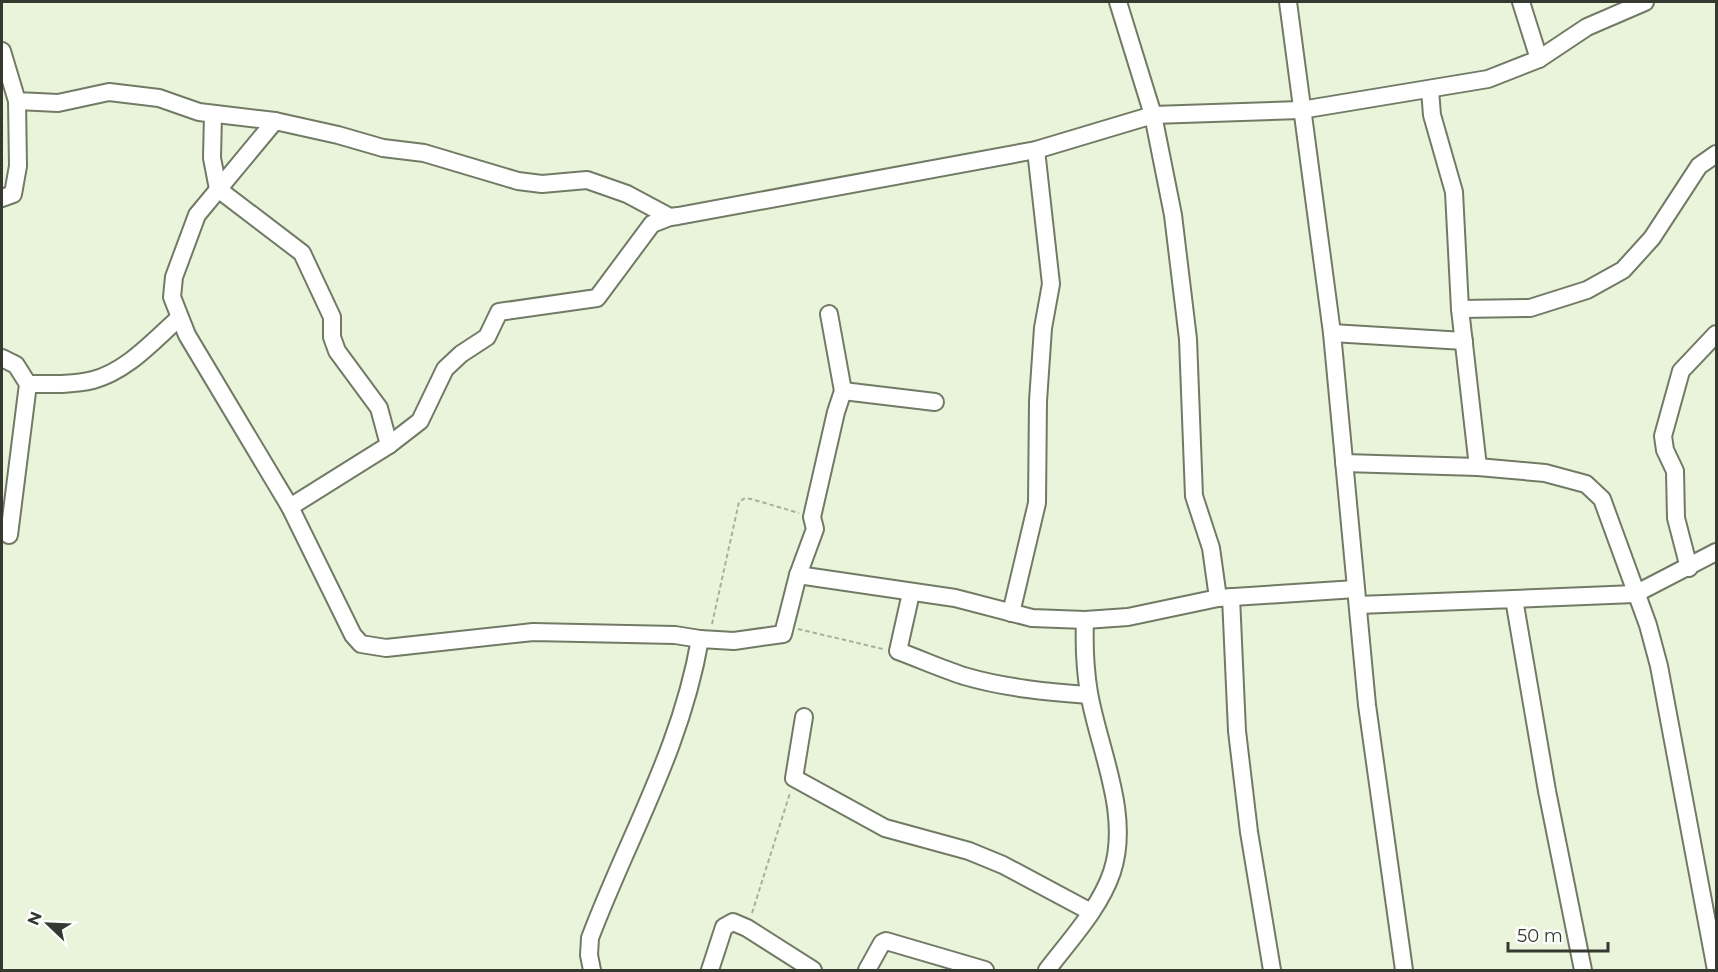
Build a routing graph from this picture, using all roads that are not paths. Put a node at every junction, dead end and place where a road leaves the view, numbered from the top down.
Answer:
1 (1118, 2) edge
2 (1288, 2) edge
3 (1521, 2) edge
4 (1645, 2) edge
5 (2, 51) edge
6 (1539, 59) junction
7 (1430, 90) junction
8 (17, 101) junction
9 (1301, 111) junction
10 (213, 114) junction
11 (1153, 115) junction
12 (275, 121) junction
13 (1036, 150) junction
14 (1716, 153) edge
15 (218, 189) junction
16 (2, 198) edge
17 (670, 217) junction
18 (1460, 309) junction
19 (829, 314) dead end
20 (178, 319) junction
21 (1332, 333) junction
22 (1716, 334) edge
23 (1464, 341) junction
24 (2, 358) edge
25 (28, 384) junction
26 (843, 392) junction
27 (935, 402) dead end
28 (390, 445) junction
29 (1344, 463) junction
30 (1478, 467) junction
31 (290, 507) junction
32 (9, 535) dead end
33 (1716, 552) edge
34 (1689, 568) junction
35 (798, 575) junction
36 (911, 592) junction
37 (1635, 594) junction
38 (1225, 597) junction
39 (1357, 597) junction
40 (1514, 599) junction
41 (1011, 613) junction
42 (1085, 620) junction
43 (704, 639) junction
44 (1089, 695) junction
45 (804, 717) dead end
46 (1091, 912) junction
47 (592, 970) edge
48 (710, 970) edge
49 (813, 970) edge
50 (867, 970) edge
51 (985, 970) edge
52 (1047, 970) edge
53 (1272, 970) edge
54 (1404, 970) edge
55 (1583, 970) edge
56 (1716, 970) edge

1 - 11 street
2 - 9 street
3 - 6 street
4 - 6 street
5 - 8 street
6 - 7 street
7 - 9 street
7 - 18 street
8 - 10 street
8 - 16 street
9 - 11 street
9 - 21 street
10 - 12 street
10 - 15 street
11 - 13 street
11 - 38 street
12 - 15 street
12 - 17 street
13 - 17 street
13 - 41 street
14 - 18 street
15 - 20 street
15 - 28 street
17 - 28 street
18 - 23 street
19 - 26 street
20 - 25 street
20 - 31 street
21 - 23 street
21 - 29 street
22 - 34 street
23 - 30 street
24 - 25 street
25 - 32 street
26 - 27 street
26 - 35 street
28 - 31 street
29 - 30 street
29 - 39 street
30 - 37 street
31 - 43 street
33 - 34 street
34 - 37 street
35 - 36 street
35 - 43 street
36 - 41 street
36 - 44 street
37 - 40 street
37 - 56 street
38 - 39 street
38 - 42 street
38 - 53 street
39 - 40 street
39 - 54 street
40 - 55 street
41 - 42 street
42 - 44 street
43 - 47 street
44 - 46 street
45 - 46 street
46 - 52 street
48 - 49 street
50 - 51 street

